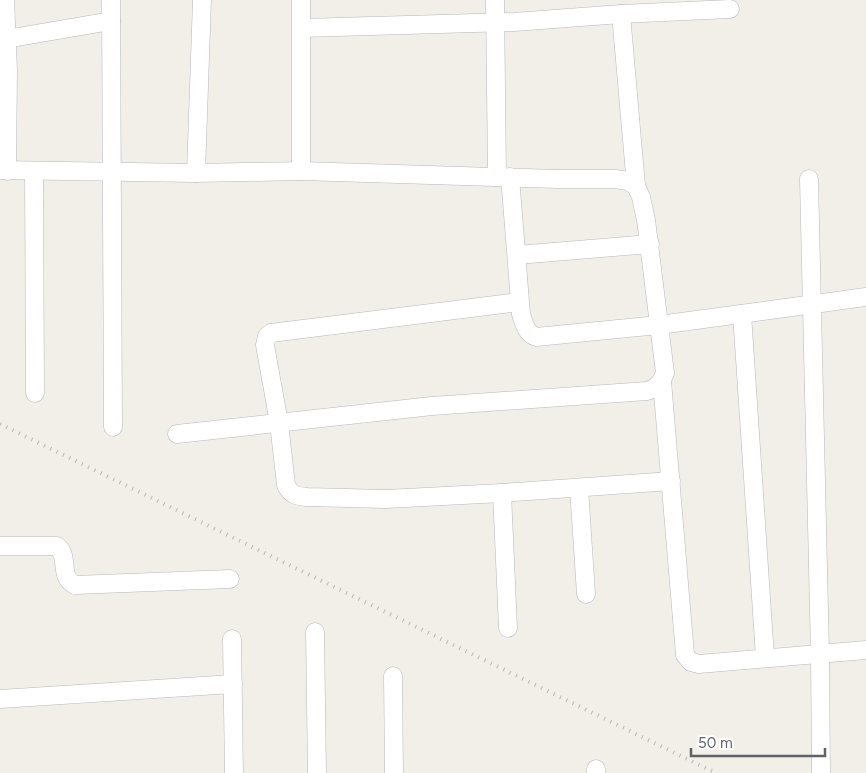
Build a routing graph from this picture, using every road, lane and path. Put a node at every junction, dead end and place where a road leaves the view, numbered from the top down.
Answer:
1 (5, 0) edge
2 (110, 0) edge
3 (202, 0) edge
4 (302, 0) edge
5 (495, 0) edge
6 (730, 9) dead end
7 (621, 14) junction
8 (111, 21) junction
9 (494, 23) junction
10 (302, 28) junction
11 (6, 39) junction
12 (3, 170) edge
13 (34, 171) junction
14 (112, 171) junction
15 (301, 171) junction
16 (196, 173) junction
17 (503, 177) junction
18 (809, 179) dead end
19 (636, 186) junction
20 (650, 244) junction
21 (517, 255) junction
22 (866, 296) edge
23 (519, 302) junction
24 (813, 304) junction
25 (742, 314) junction
26 (659, 325) junction
27 (662, 381) junction
28 (34, 393) dead end
29 (279, 423) junction
30 (113, 427) dead end
31 (177, 434) dead end
32 (671, 481) junction
33 (579, 488) junction
34 (502, 493) junction
35 (0, 546) edge
36 (230, 579) dead end
37 (586, 594) dead end
38 (508, 628) dead end
39 (315, 632) dead end
40 (232, 639) dead end
41 (866, 650) edge
42 (820, 654) junction
43 (765, 658) junction
44 (392, 676) dead end
45 (233, 684) junction
46 (0, 699) edge
47 (234, 773) edge
48 (317, 773) edge
49 (394, 773) edge
50 (821, 773) edge

1 - 11 street
2 - 8 street
3 - 16 street
4 - 10 street
5 - 9 street
6 - 7 street
7 - 9 street
7 - 19 street
8 - 11 street
8 - 14 street
9 - 10 street
9 - 17 street
10 - 15 street
11 - 12 street
12 - 13 street
13 - 14 street
13 - 28 street
14 - 16 street
14 - 30 street
15 - 16 street
15 - 17 street
17 - 19 street
17 - 21 street
18 - 24 street
19 - 20 street
20 - 21 street
20 - 26 street
21 - 23 street
22 - 24 street
23 - 26 street
23 - 29 street
24 - 25 street
24 - 42 street
25 - 26 street
25 - 43 street
26 - 27 street
27 - 29 street
27 - 32 street
29 - 31 street
29 - 34 street
32 - 33 street
32 - 43 street
33 - 34 street
33 - 37 street
34 - 38 street
35 - 36 street
39 - 48 street
40 - 45 street
41 - 42 street
42 - 43 street
42 - 50 street
44 - 49 street
45 - 46 street
45 - 47 street

